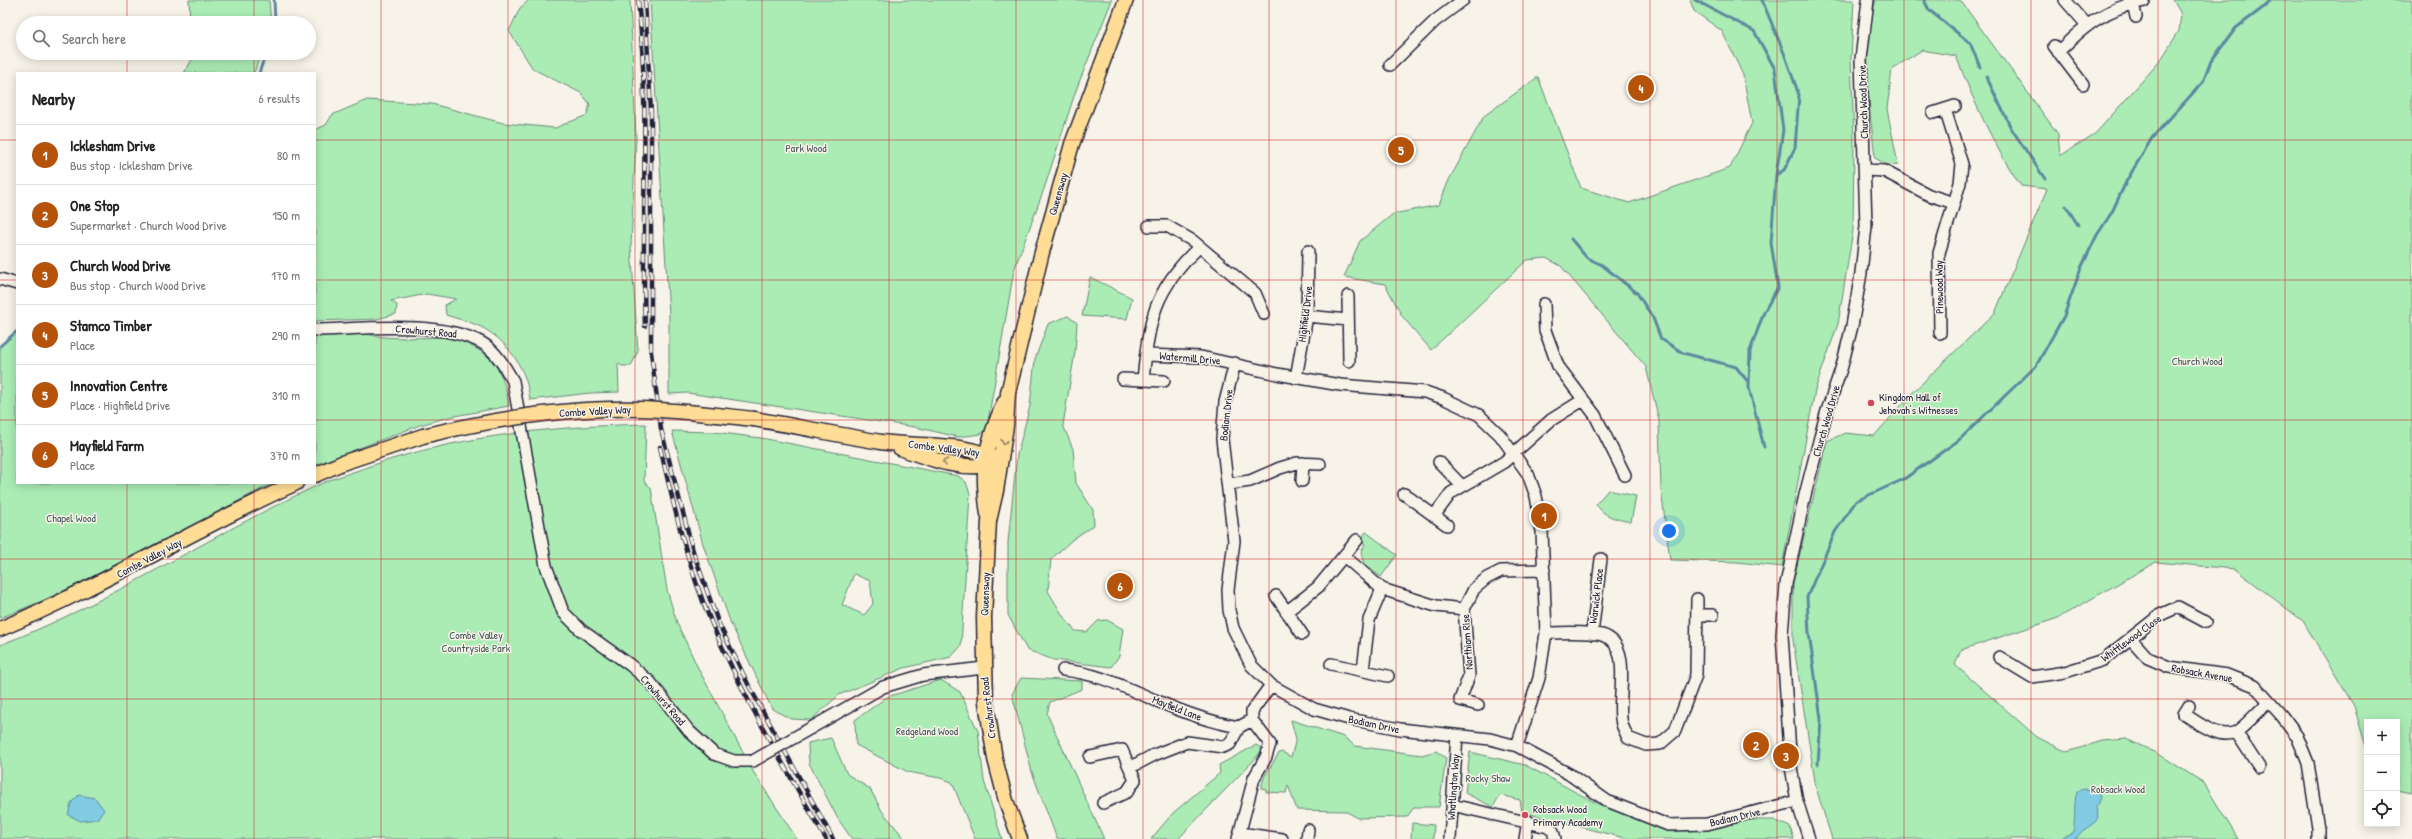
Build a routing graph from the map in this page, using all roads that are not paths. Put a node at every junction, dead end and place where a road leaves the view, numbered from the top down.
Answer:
1 (1126, 0) edge
2 (1463, 0) edge
3 (1868, 0) edge
4 (2065, 0) edge
5 (2136, 17) dead end
6 (2087, 25) junction
7 (1390, 65) dead end
8 (2083, 84) dead end
9 (1933, 113) dead end
10 (1866, 170) junction
11 (1954, 203) junction
12 (1149, 226) dead end
13 (1199, 246) junction
14 (1308, 251) dead end
15 (0, 279) edge
16 (16, 284) edge
17 (1348, 296) dead end
18 (1544, 304) dead end
19 (1264, 314) dead end
20 (1307, 316) junction
21 (1348, 320) junction
22 (1943, 327) dead end
23 (316, 330) edge
24 (1146, 355) junction
25 (1352, 355) dead end
26 (1235, 363) junction
27 (1296, 378) junction
28 (1123, 379) dead end
29 (1143, 380) junction
30 (1164, 381) dead end
31 (1008, 393) junction
32 (1583, 400) junction
33 (1513, 454) junction
34 (984, 460) junction
35 (1000, 462) junction
36 (1439, 462) dead end
37 (1303, 463) junction
38 (1320, 464) dead end
39 (316, 475) edge
40 (1625, 476) dead end
41 (1302, 481) dead end
42 (294, 484) edge
43 (1228, 484) junction
44 (1462, 486) junction
45 (1404, 494) dead end
46 (1434, 516) junction
47 (989, 521) junction
48 (1447, 525) dead end
49 (1357, 540) dead end
50 (1344, 556) junction
51 (1601, 558) dead end
52 (1544, 570) junction
53 (1382, 589) junction
54 (1276, 596) dead end
55 (1697, 599) dead end
56 (1464, 609) junction
57 (1286, 612) junction
58 (1697, 615) junction
59 (1713, 615) dead end
60 (2206, 622) dead end
61 (0, 630) edge
62 (1546, 633) junction
63 (1302, 634) dead end
64 (1592, 634) junction
65 (2130, 639) junction
66 (2000, 657) dead end
67 (1331, 664) dead end
68 (984, 668) junction
69 (1063, 670) dead end
70 (1363, 670) junction
71 (1388, 676) dead end
72 (1271, 685) junction
73 (2269, 702) junction
74 (1478, 705) dead end
75 (2189, 706) dead end
76 (1252, 720) junction
77 (1239, 727) junction
78 (2236, 732) junction
79 (1457, 735) junction
80 (1517, 746) junction
81 (1090, 757) dead end
82 (2259, 767) dead end
83 (1130, 768) junction
84 (1798, 801) junction
85 (1103, 803) dead end
86 (1452, 805) junction
87 (1528, 821) junction
88 (1239, 836) edge
89 (1020, 839) edge
90 (1282, 839) edge
91 (1450, 839) edge
92 (1525, 839) edge
93 (1555, 839) edge
94 (1809, 839) edge
95 (2318, 839) edge

1 - 31 main road, Queensway
2 - 7 street
3 - 10 street, Church Wood Drive
4 - 6 street
5 - 6 street
6 - 8 street
9 - 11 street, Pinewood Way
10 - 11 street
10 - 84 street, Church Wood Drive
11 - 22 street, Pinewood Way
12 - 13 street
13 - 19 street
13 - 24 street, Watermill Drive
14 - 20 street, Highfield Drive
15 - 16 street
17 - 21 street
18 - 32 street
20 - 21 street
20 - 27 street, Highfield Drive
21 - 25 street
23 - 68 street, Crowhurst Road, bridge
24 - 26 street, Watermill Drive
24 - 29 street, Watermill Drive
26 - 27 street, Watermill Drive
26 - 43 street, Bodiam Drive
27 - 33 street, Watermill Drive
28 - 29 street
29 - 30 street
31 - 34 main road, Queensway
31 -> 35 main road, Queensway
32 - 33 street
32 - 40 street
33 - 44 street
33 - 52 street, Watermill Drive
34 - 35 main road, Combe Valley Way
34 - 39 main road, Combe Valley Way, bridge
34 - 47 main road, Queensway
35 - 47 main road, Queensway
36 - 44 street
37 - 38 street
37 - 41 street
37 - 43 street
42 - 61 main road, Combe Valley Way
43 - 72 street, Bodiam Drive
44 - 46 street
45 - 46 street
46 - 48 street
47 - 68 main road, Queensway
49 - 50 street
50 - 53 street
50 - 57 street
51 - 64 street, Warwick Place
52 - 56 street, Northiam Rise
52 - 62 street, Watermill Drive
53 - 56 street
53 - 70 street
54 - 57 street
55 - 58 street
56 - 74 street, Northiam Rise
57 - 63 street
58 - 59 street
58 - 64 street
60 - 65 street, Whittlewood Close
62 - 64 street
62 - 80 street, Watermill Drive
65 - 66 street, Whittlewood Close
65 - 73 street, Robsack Avenue
67 - 70 street
68 - 89 main road, Crowhurst Road
69 - 77 street, Mayfield Lane
70 - 71 street
72 - 76 street
72 - 79 street, Bodiam Drive
73 - 78 street
73 - 95 street, Robsack Avenue
75 - 78 street
76 - 77 street
76 - 88 street
77 - 83 street
78 - 82 street
79 - 80 street, Bodiam Drive
79 - 86 street, Whatlington Way
80 - 84 street, Bodiam Drive
81 - 83 street
83 - 85 street
84 - 94 street, Church Wood Drive
86 - 87 street
86 - 91 street, Whatlington Way
87 - 92 street
87 - 93 street
88 - 90 street

